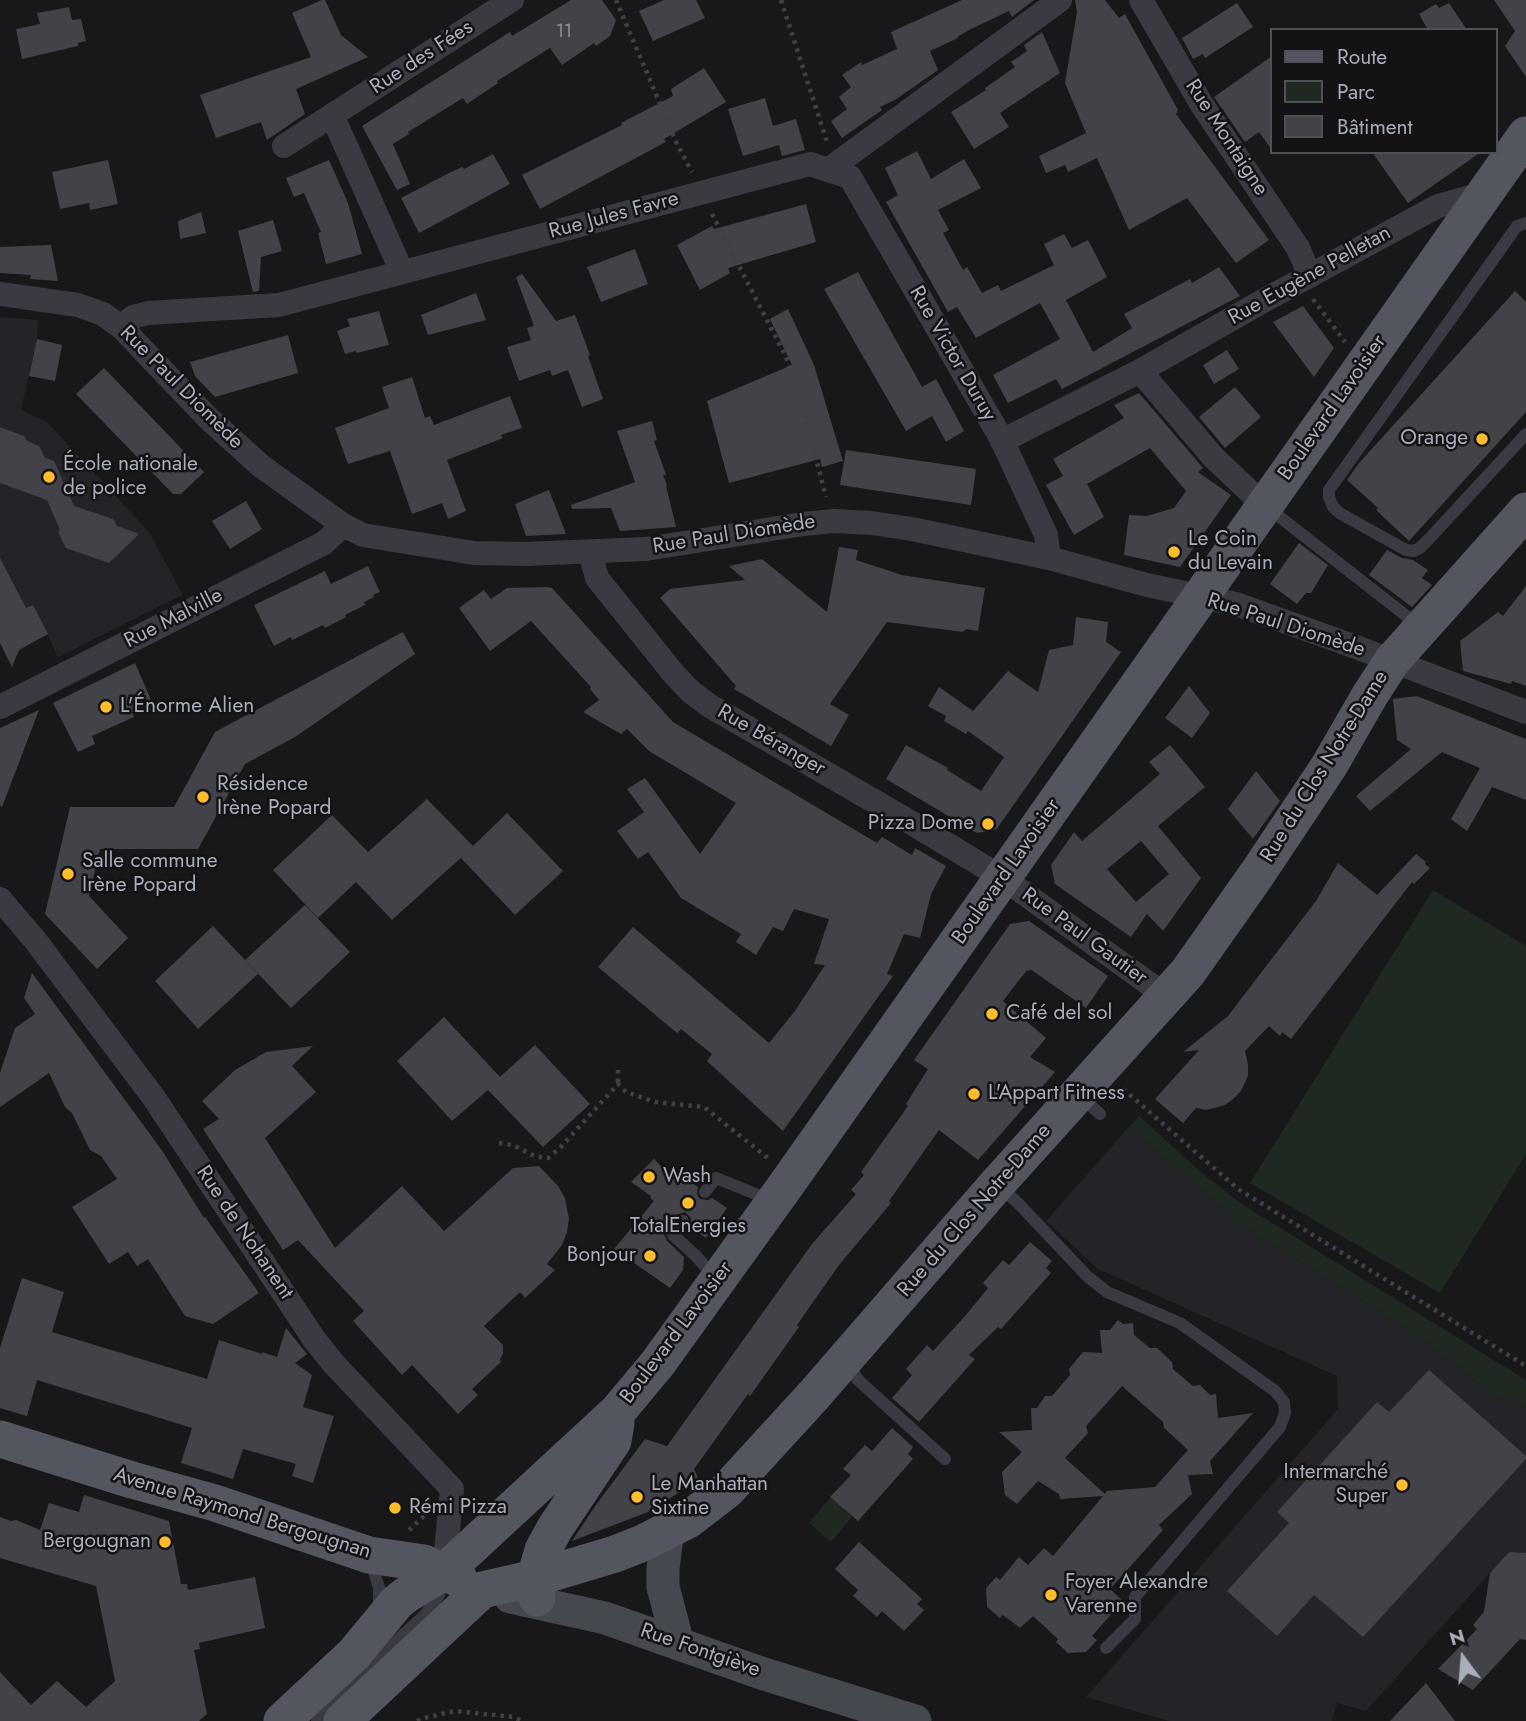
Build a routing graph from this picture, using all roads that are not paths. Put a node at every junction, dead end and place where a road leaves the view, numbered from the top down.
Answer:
1 (512, 0) edge
2 (1060, 0) edge
3 (1141, 0) edge
4 (332, 115) junction
5 (1526, 135) edge
6 (284, 146) dead end
7 (828, 170) junction
8 (1484, 193) junction
9 (1526, 223) edge
10 (402, 272) junction
11 (1310, 276) junction
12 (0, 294) edge
13 (121, 327) junction
14 (1140, 371) junction
15 (1526, 434) edge
16 (1002, 442) junction
17 (1264, 505) junction
18 (1526, 511) edge
19 (343, 525) junction
20 (590, 552) junction
21 (1049, 558) junction
22 (1200, 597) junction
23 (1421, 628) junction
24 (1392, 661) junction
25 (0, 707) edge
26 (1526, 712) edge
27 (1003, 878) junction
28 (0, 899) edge
29 (1166, 996) junction
30 (997, 1184) junction
31 (783, 1188) junction
32 (705, 1192) dead end
33 (682, 1221) dead end
34 (717, 1281) junction
35 (847, 1356) junction
36 (618, 1411) junction
37 (0, 1439) edge
38 (945, 1459) dead end
39 (668, 1530) junction
40 (385, 1557) junction
41 (444, 1572) junction
42 (482, 1590) junction
43 (536, 1591) junction
44 (379, 1624) junction
45 (415, 1624) junction
46 (678, 1644) junction
47 (1107, 1648) dead end
48 (282, 1721) edge
49 (317, 1721) edge
50 (342, 1721) edge
51 (915, 1721) edge

1 - 4 street, Rue des Fées
2 - 7 street
3 - 11 street, Rue Montaigne
4 - 6 street, Rue des Fées
4 - 10 street
5 - 8 main road, Boulevard Lavoisier
7 - 10 street, Rue Jules Favre
7 - 16 street, Rue Victor Duruy
8 - 11 street, Rue Eugène Pelletan
8 - 17 main road, Boulevard Lavoisier
9 - 15 lane
10 - 13 street, Rue Jules Favre
11 - 14 street, Rue Eugène Pelletan
12 - 13 street, Rue Paul Diomède
13 - 19 street, Rue Paul Diomède
14 - 16 street, Rue Eugène Pelletan
14 - 17 street
16 - 21 street, Rue Victor Duruy
17 - 22 main road, Boulevard Lavoisier
17 - 23 lane
18 - 23 main road, Rue du Clos Notre-Dame
19 - 20 street, Rue Paul Diomède
19 - 25 street, Rue Malville
20 - 21 street, Rue Paul Diomède
20 - 27 street, Rue Béranger
21 - 22 street, Rue Paul Diomède
22 - 24 street, Rue Paul Diomède
22 - 27 main road, Boulevard Lavoisier
23 - 24 main road, Rue du Clos Notre-Dame
24 - 26 street, Rue Paul Diomède
24 - 29 main road, Rue du Clos Notre-Dame
27 - 29 street, Rue Paul Gautier
27 - 31 main road, Boulevard Lavoisier
28 - 41 street, Rue de Nohanent
29 - 30 main road, Rue du Clos Notre-Dame
30 - 35 main road, Rue du Clos Notre-Dame
30 - 47 lane
31 - 32 lane
31 - 34 main road, Boulevard Lavoisier
33 - 34 lane
34 - 36 main road, Boulevard Lavoisier
35 - 38 lane
35 - 39 main road, Rue du Clos Notre-Dame
36 - 41 main road, Boulevard Lavoisier
36 - 43 main road
37 - 40 main road, Avenue Raymond Bergougnan
39 - 43 main road, Rue du Clos Notre-Dame
39 - 46 main road
40 - 41 main road, Avenue Raymond Bergougnan
40 - 44 lane
41 - 42 main road, Avenue Raymond Bergougnan
41 - 44 main road, Boulevard Lavoisier
41 - 45 lane
42 - 43 main road, Rue du Clos Notre-Dame
42 - 45 lane
42 - 50 main road
43 - 46 main road, Rue Fontgiève
44 - 48 main road, Boulevard Lavoisier
45 - 49 lane
46 - 51 main road, Rue Fontgiève

